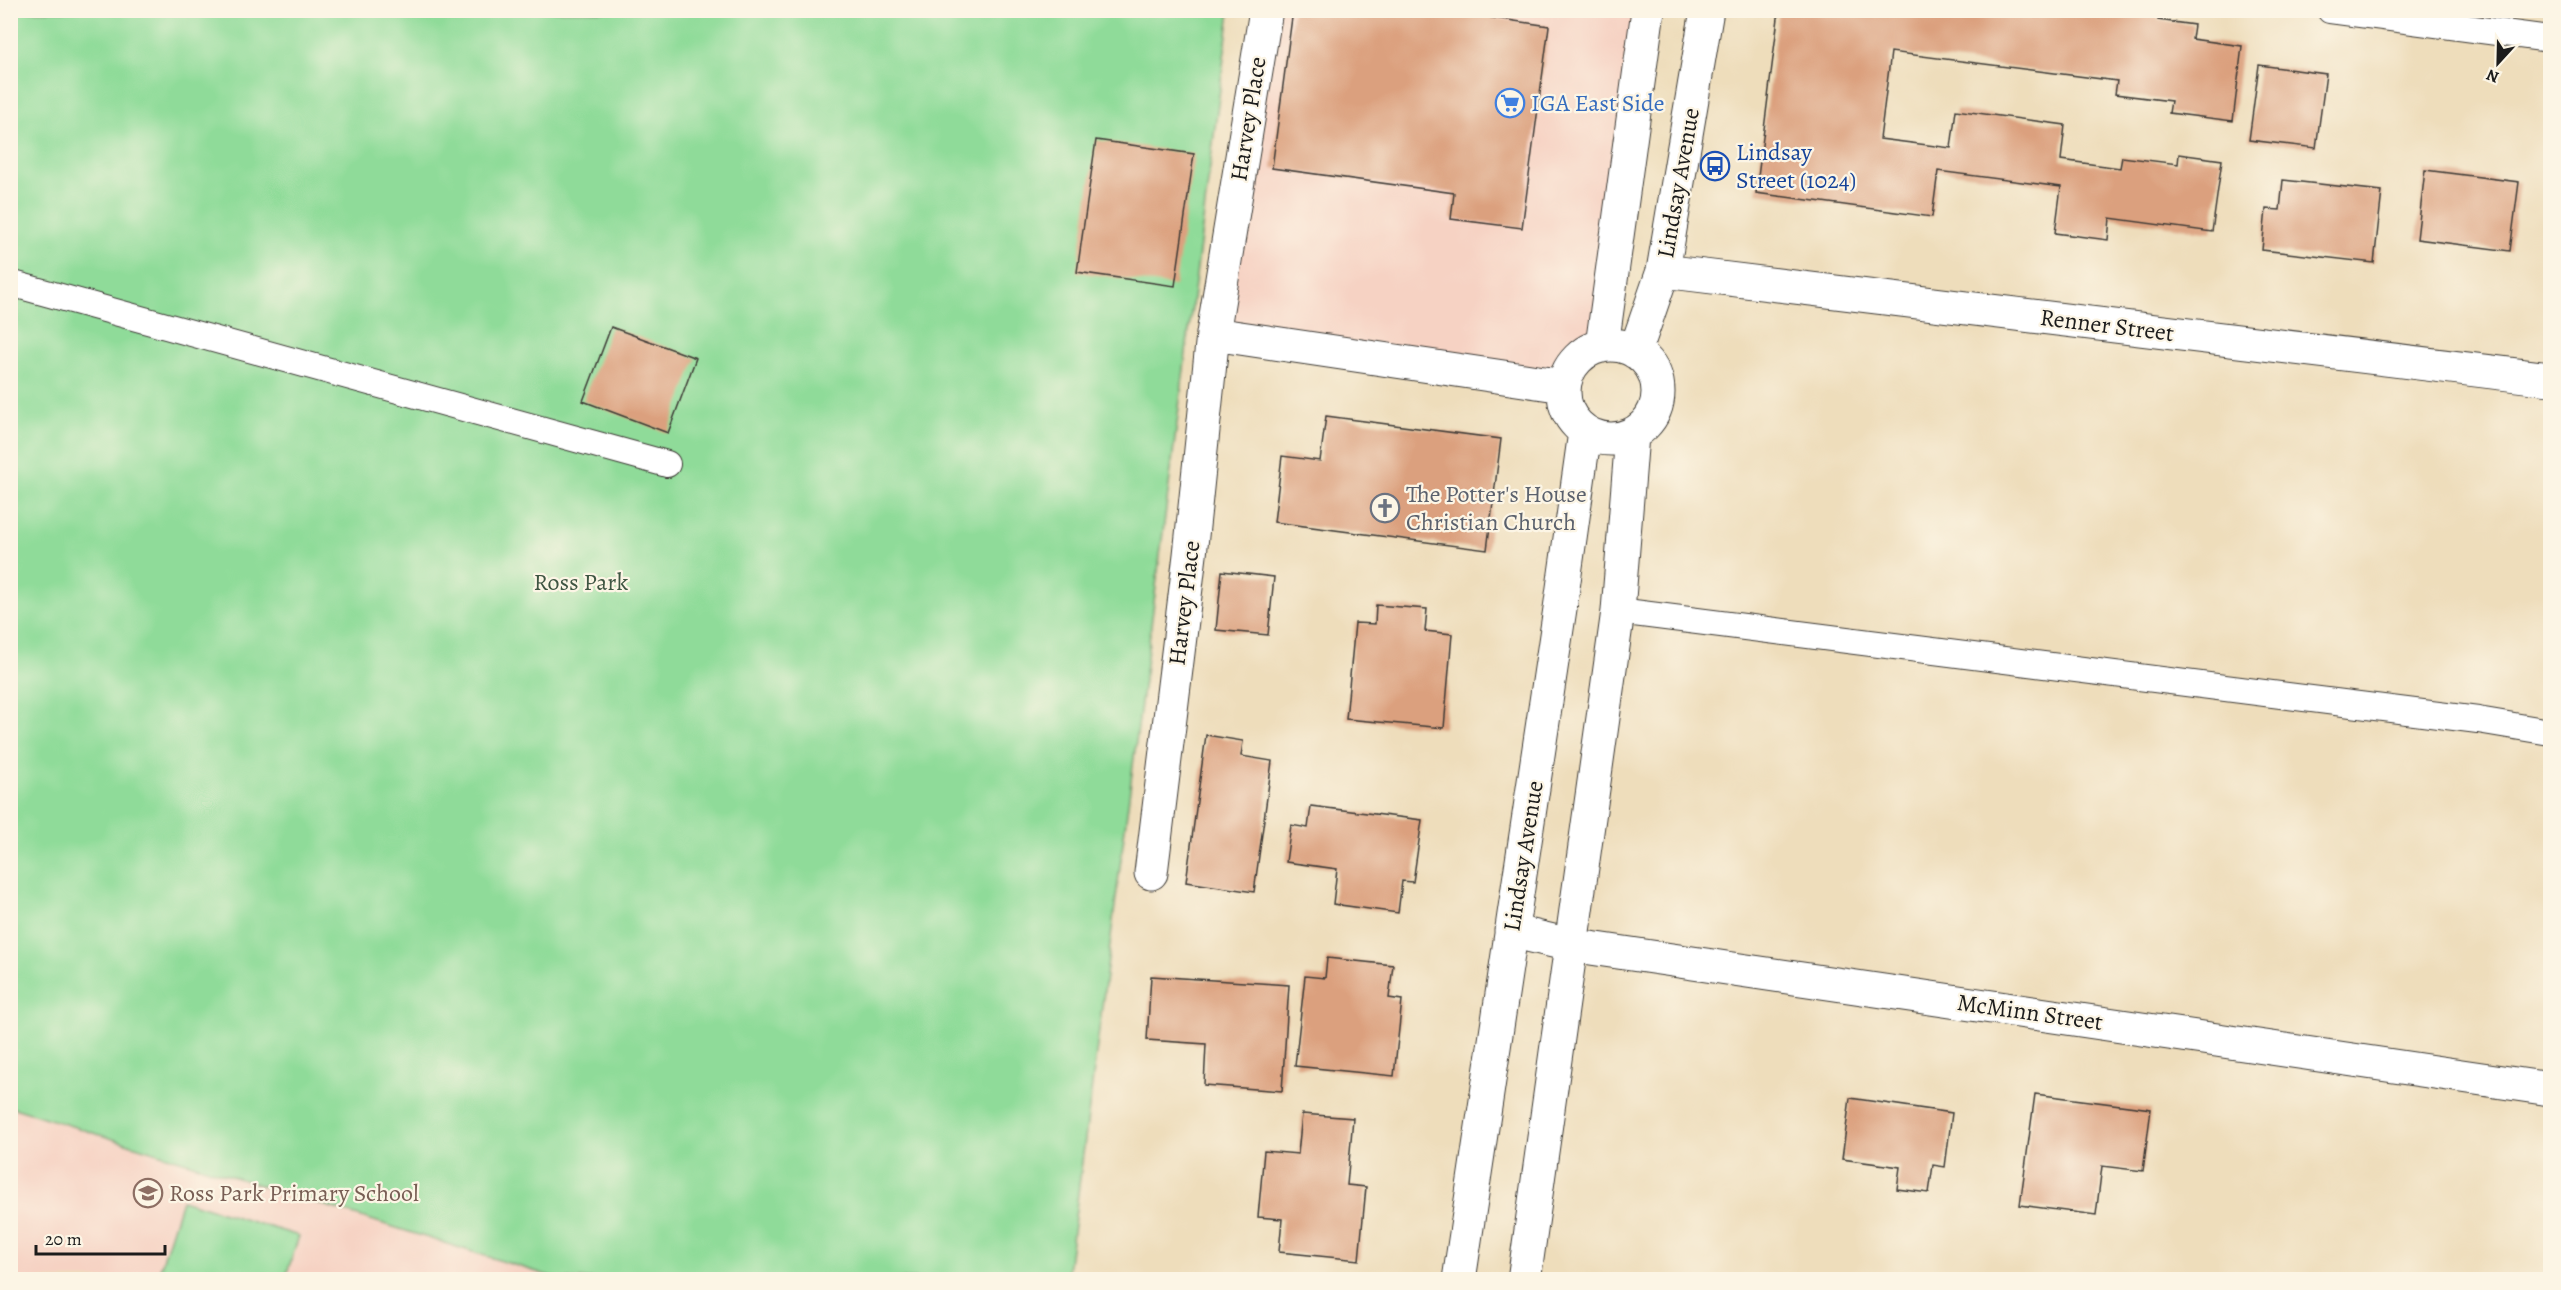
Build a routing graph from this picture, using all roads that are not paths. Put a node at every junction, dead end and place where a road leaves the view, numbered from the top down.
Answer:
1 (1266, 10) edge
2 (1648, 10) edge
3 (1707, 10) edge
4 (2330, 10) edge
5 (2550, 39) edge
6 (1663, 271) junction
7 (10, 283) edge
8 (1213, 334) junction
9 (1602, 346) junction
10 (1635, 352) junction
11 (2550, 379) edge
12 (1564, 386) junction
13 (1585, 432) junction
14 (1632, 435) junction
15 (667, 464) dead end
16 (1618, 611) junction
17 (2550, 732) edge
18 (1151, 873) dead end
19 (1511, 931) junction
20 (1570, 945) junction
21 (2550, 1089) edge
22 (1459, 1280) edge
23 (1524, 1280) edge

1 - 8 street, Harvey Place
2 - 9 street
3 - 6 street, Lindsay Avenue
4 - 5 lane
6 - 10 street, Lindsay Avenue
6 - 11 street, Renner Street
7 - 15 lane
8 - 12 street
8 - 18 street, Harvey Place
9 - 10 street
9 - 12 street
10 - 14 street
12 - 13 street
13 - 14 street
13 - 19 street, Lindsay Avenue
14 - 16 street
16 - 17 lane
16 - 20 street
19 - 20 street, McMinn Street
19 - 22 street, Lindsay Avenue
20 - 21 street, McMinn Street
20 - 23 street

